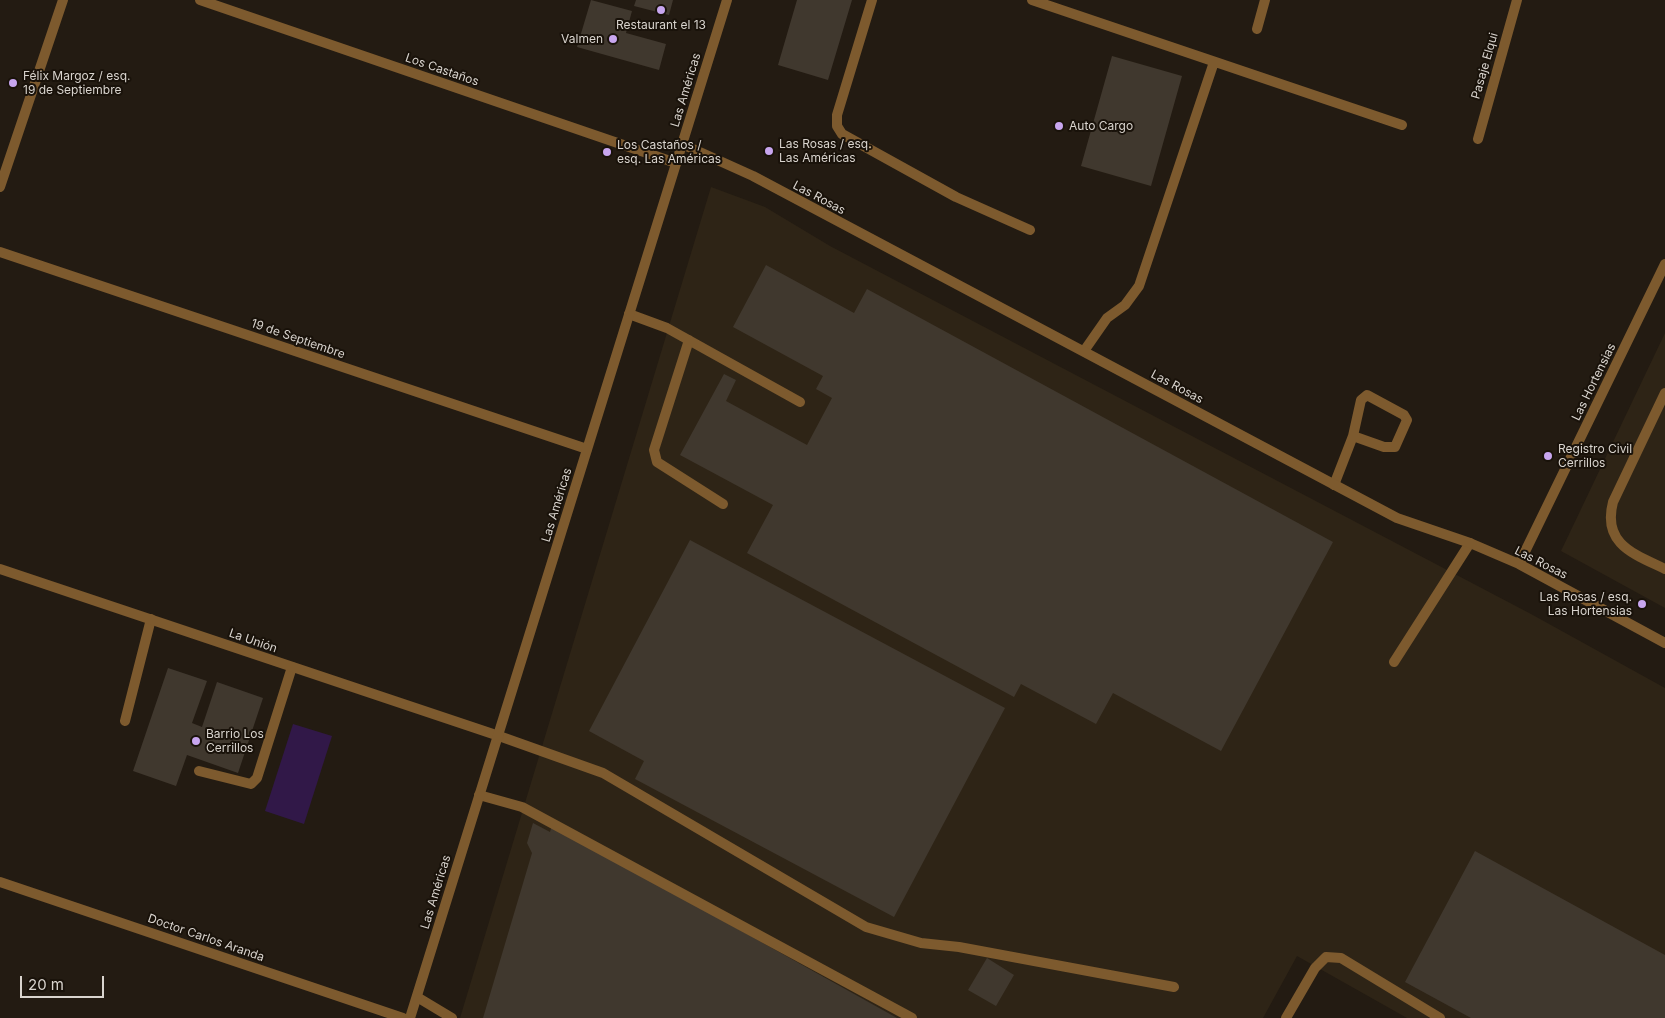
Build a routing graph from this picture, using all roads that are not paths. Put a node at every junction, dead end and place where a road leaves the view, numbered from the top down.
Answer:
1 (63, 0) edge
2 (200, 0) edge
3 (727, 0) edge
4 (872, 0) edge
5 (1032, 0) edge
6 (1265, 0) edge
7 (1517, 0) edge
8 (1257, 29) dead end
9 (1214, 62) junction
10 (1402, 125) dead end
11 (1478, 139) dead end
12 (682, 144) junction
13 (676, 163) junction
14 (0, 187) edge
15 (1030, 230) dead end
16 (0, 252) edge
17 (1665, 264) edge
18 (629, 314) junction
19 (689, 340) junction
20 (1084, 351) junction
21 (1665, 393) edge
22 (800, 402) dead end
23 (1353, 436) junction
24 (587, 449) junction
25 (1334, 485) junction
26 (723, 504) dead end
27 (1470, 543) junction
28 (1519, 564) junction
29 (0, 568) edge
30 (1665, 570) edge
31 (151, 619) junction
32 (1665, 643) edge
33 (1394, 662) dead end
34 (292, 667) junction
35 (125, 721) dead end
36 (499, 736) junction
37 (199, 771) dead end
38 (478, 795) junction
39 (0, 882) edge
40 (1174, 987) dead end
41 (417, 997) junction
42 (403, 1018) edge
43 (410, 1018) edge
44 (452, 1018) edge
45 (912, 1018) edge
46 (1286, 1018) edge
47 (1440, 1018) edge

1 - 14 street
2 - 13 street, Los Castaños
3 - 12 street, Las Américas
4 - 15 street
5 - 9 street
6 - 8 street
7 - 11 street, Pasaje Elqui
9 - 10 street
9 - 20 street
12 - 13 street, Las Américas
12 - 20 street, Las Rosas
13 - 18 street, Las Américas
16 - 24 street, 19 de Septiembre
17 - 28 street, Las Hortensias
18 - 19 street
18 - 24 street, Las Américas
19 - 22 street
19 - 26 street
20 - 25 street, Las Rosas
21 - 30 street
23 - 23 street
23 - 25 street
24 - 36 street, Las Américas
25 - 27 street, Las Rosas
27 - 28 street, Las Rosas
27 - 33 street
28 - 32 street, Las Rosas
29 - 31 street, La Unión
31 - 34 street, La Unión
31 - 35 street
34 - 36 street, La Unión
34 - 37 street
36 - 38 street, Las Américas
36 - 40 street, La Unión
38 - 41 street, Las Américas
38 - 45 street
39 - 42 street, Doctor Carlos Aranda
41 - 43 street, Las Américas
41 - 44 street
46 - 47 street

